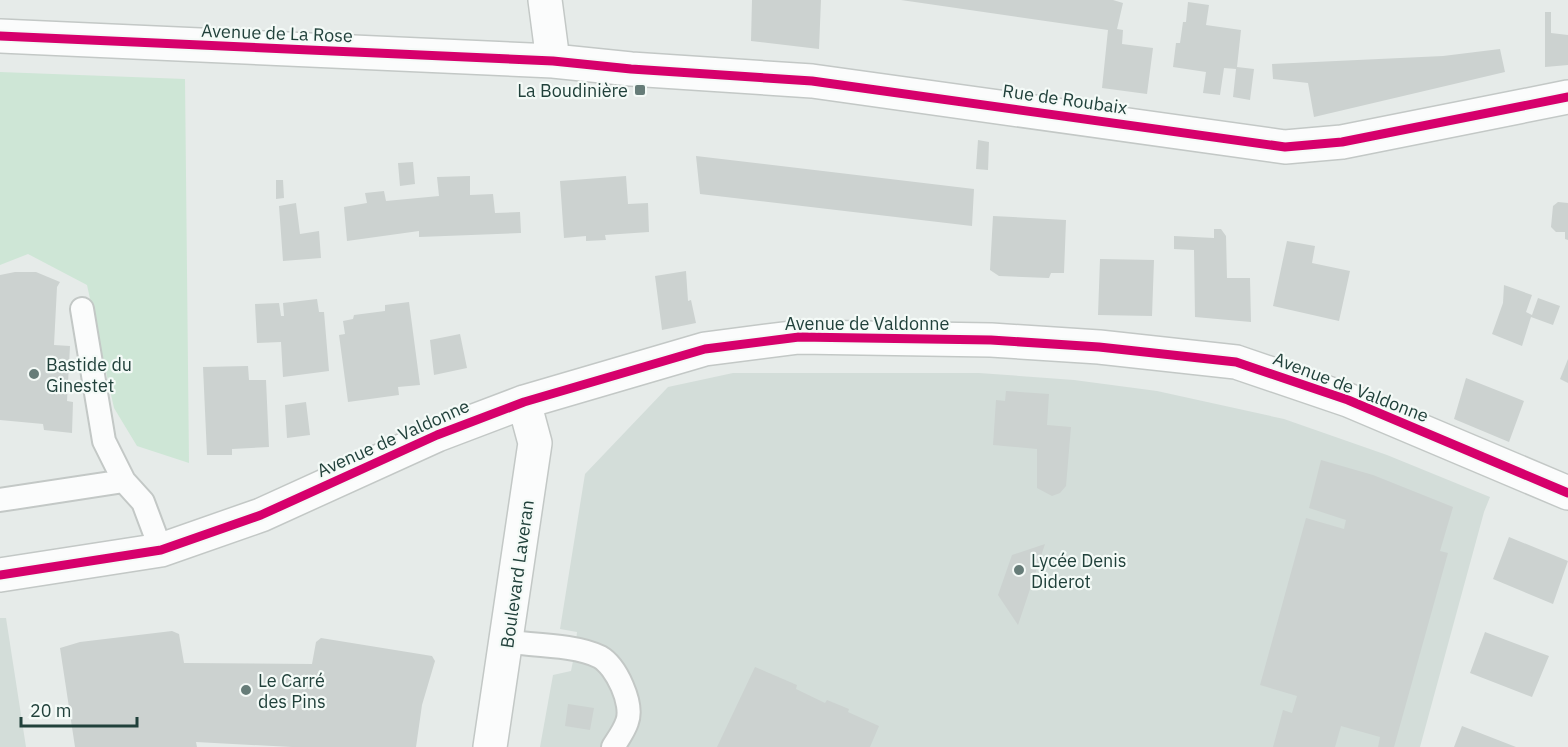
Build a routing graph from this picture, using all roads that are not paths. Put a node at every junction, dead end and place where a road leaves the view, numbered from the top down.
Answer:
1 (545, 0) edge
2 (0, 36) edge
3 (553, 61) junction
4 (1568, 97) edge
5 (82, 309) dead end
6 (525, 402) junction
7 (124, 481) junction
8 (1568, 493) edge
9 (0, 500) edge
10 (160, 550) junction
11 (0, 575) edge
12 (507, 642) junction
13 (490, 747) edge
14 (614, 747) edge

1 - 3 street
2 - 3 street, Avenue de La Rose
3 - 4 street, Rue de Roubaix
5 - 7 lane
6 - 8 street, Avenue de Valdonne
6 - 10 street, Avenue de Valdonne
6 - 12 street, Boulevard Laveran
7 - 9 lane
7 - 10 lane
10 - 11 street, Avenue de Valdonne
12 - 13 street, Boulevard Laveran
12 - 14 lane

